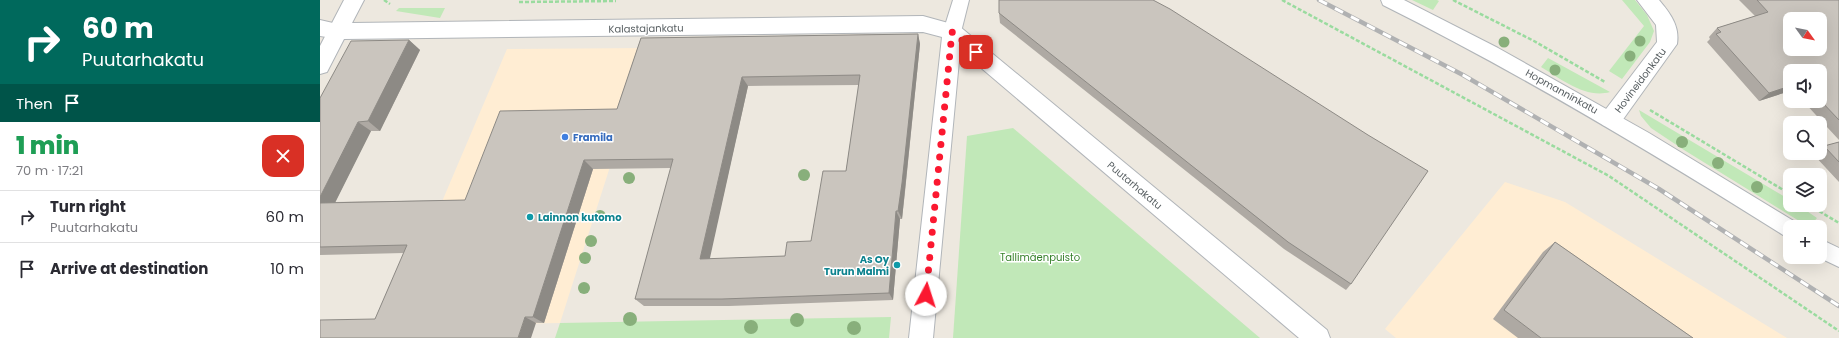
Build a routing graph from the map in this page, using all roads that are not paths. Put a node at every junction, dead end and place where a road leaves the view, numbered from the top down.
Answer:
1 (354, 0) edge
2 (961, 0) edge
3 (1389, 0) edge
4 (1648, 0) edge
5 (329, 29) edge
6 (952, 32) junction
7 (320, 66) edge
8 (1611, 119) junction
9 (1783, 225) edge
10 (1827, 252) edge
11 (1839, 258) edge
12 (922, 338) edge
13 (1318, 338) edge

1 - 5 street
2 - 6 lane
3 - 8 lane, Hopmanninkatu
4 - 8 street, Hovineidonkatu
5 - 6 street, Kalastajankatu
5 - 7 street
6 - 12 street
6 - 13 street, Puutarhakatu
8 - 9 lane, Hopmanninkatu
10 - 11 lane

